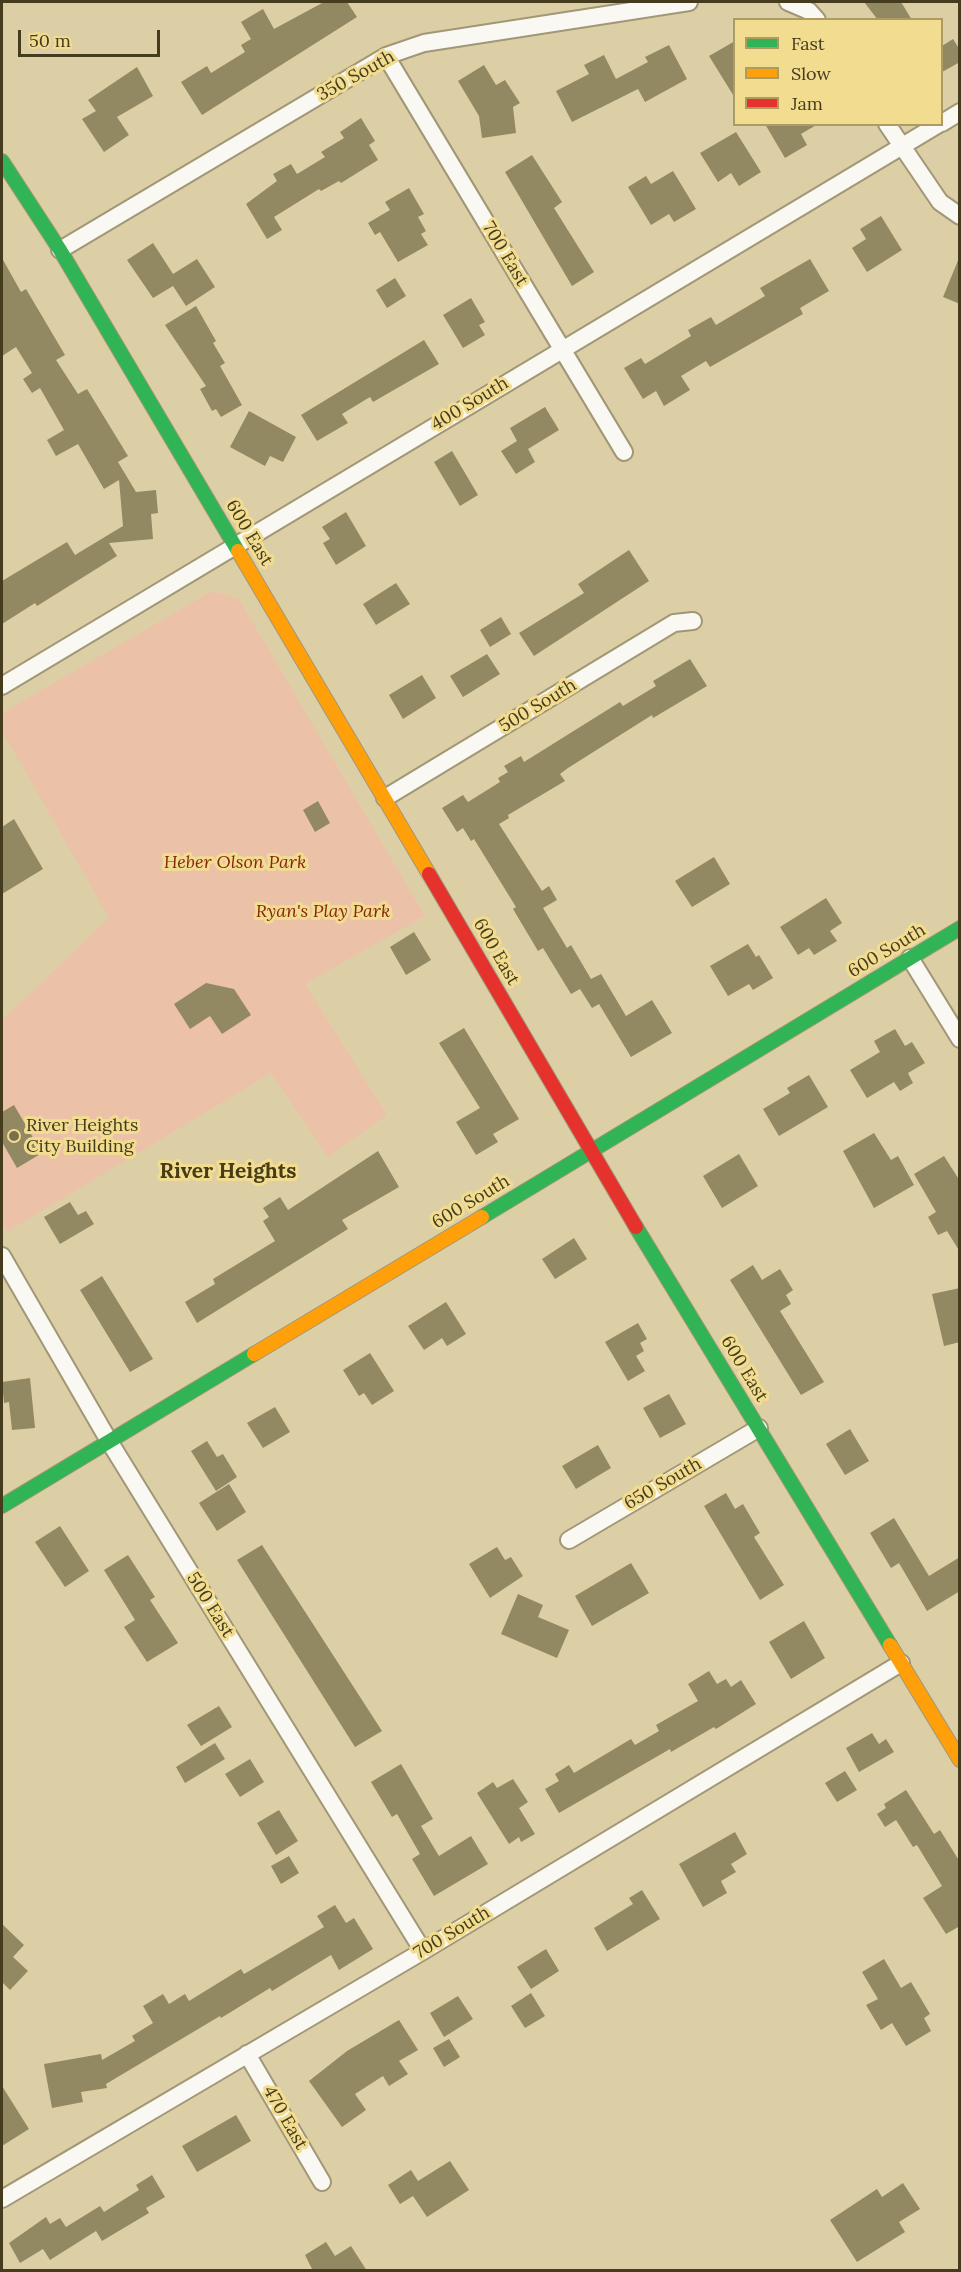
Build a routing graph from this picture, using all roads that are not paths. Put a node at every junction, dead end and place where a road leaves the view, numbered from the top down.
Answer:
1 (689, 2) edge
2 (788, 2) edge
3 (815, 18) edge
4 (386, 56) junction
5 (960, 112) edge
6 (943, 122) edge
7 (888, 126) edge
8 (937, 126) edge
9 (902, 147) junction
10 (2, 161) edge
11 (960, 216) edge
12 (60, 250) junction
13 (562, 350) junction
14 (624, 452) dead end
15 (235, 544) junction
16 (693, 621) dead end
17 (2, 686) edge
18 (385, 798) junction
19 (960, 928) edge
20 (910, 958) junction
21 (960, 1039) edge
22 (590, 1151) junction
23 (2, 1256) edge
24 (759, 1428) junction
25 (109, 1441) junction
26 (2, 1506) edge
27 (569, 1540) dead end
28 (901, 1664) junction
29 (960, 1760) edge
30 (423, 1951) junction
31 (247, 2054) junction
32 (322, 2182) dead end
33 (2, 2199) edge

1 - 4 street, 350 South
2 - 3 street
4 - 12 street, 350 South
4 - 13 street, 700 East
5 - 6 street, 400 South
7 - 9 street
8 - 9 street, 400 South
9 - 11 street
9 - 13 street, 400 South
10 - 12 street, 600 East
12 - 15 street, 600 East
13 - 14 street, 700 East
13 - 15 street, 400 South
15 - 17 street, 400 South
15 - 18 street, 600 East
16 - 18 street, 500 South
18 - 22 street, 600 East
19 - 20 street, 600 South
20 - 21 street
20 - 22 street, 600 South
22 - 24 street, 600 East
22 - 25 street, 600 South
23 - 25 street, 500 East
24 - 27 street, 650 South
24 - 28 street, 600 East
25 - 26 street, 600 South
25 - 30 street, 500 East
28 - 29 street, 600 East
28 - 30 street, 700 South
30 - 31 street, 700 South
31 - 32 street, 470 East
31 - 33 street, 700 South

